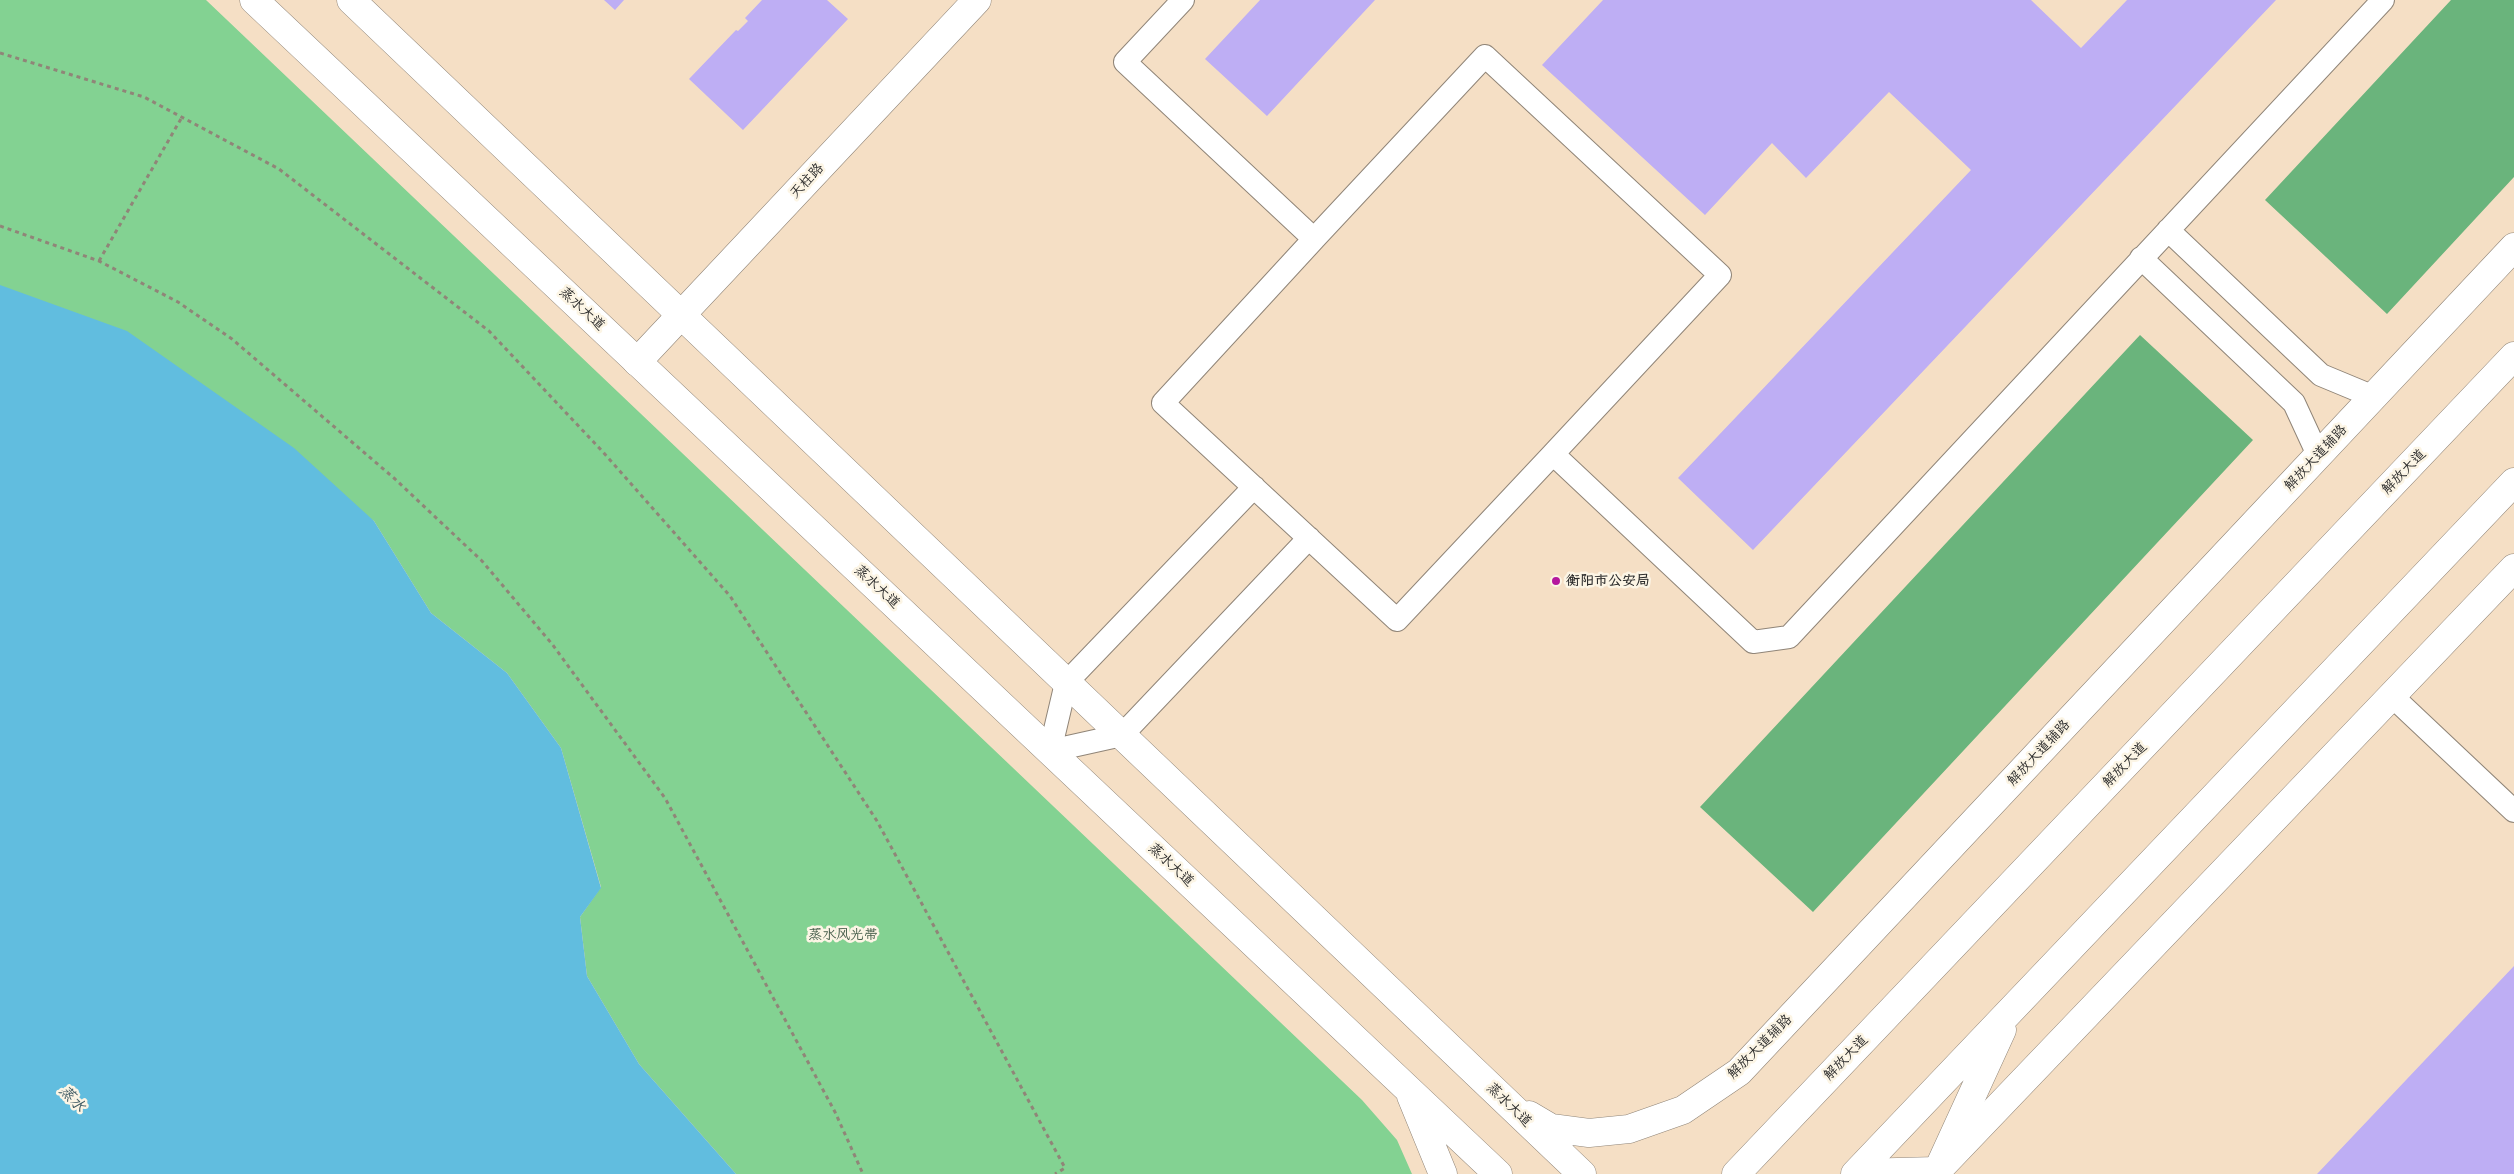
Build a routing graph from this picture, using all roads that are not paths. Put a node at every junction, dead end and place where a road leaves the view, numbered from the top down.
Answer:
1 (254, 0) edge
2 (351, 0) edge
3 (977, 0) edge
4 (1184, 0) edge
5 (2383, 0) edge
6 (2168, 230) junction
7 (1314, 239) junction
8 (2514, 247) edge
9 (2141, 258) junction
10 (682, 315) junction
11 (2514, 356) edge
12 (638, 362) junction
13 (2374, 397) junction
14 (1553, 454) junction
15 (2318, 456) junction
16 (2514, 482) edge
17 (1254, 487) junction
18 (1309, 538) junction
19 (2514, 568) edge
20 (1066, 683) junction
21 (2393, 696) junction
22 (1122, 735) junction
23 (1050, 751) junction
24 (2511, 802) edge
25 (2012, 1009) junction
26 (1407, 1088) junction
27 (1505, 1101) junction
28 (1937, 1172) edge
29 (1856, 1173) edge
30 (1443, 1174) edge
31 (1498, 1174) edge
32 (1582, 1174) edge
33 (1736, 1174) edge

1 - 12 main road, 蒸水大道
2 - 10 main road, 蒸水大道
3 - 10 main road, 天柱路
4 - 7 lane
5 - 6 lane
6 - 9 lane
6 - 13 lane
7 - 14 lane
7 - 17 lane
8 - 13 main road, 解放大道辅路
9 - 14 lane
9 - 15 lane
10 - 12 main road, 天柱路
10 - 20 main road, 蒸水大道
11 - 33 main road, 解放大道
12 - 23 main road, 蒸水大道
13 - 15 main road, 解放大道辅路
14 - 18 lane
15 - 27 main road, 解放大道辅路
16 - 25 main road
17 - 18 lane
17 - 20 lane
18 - 22 lane
19 - 21 main road
20 - 22 main road, 蒸水大道
20 - 23 lane
21 - 24 lane
21 - 28 main road
22 - 23 lane
22 - 27 main road, 蒸水大道
23 - 26 main road, 蒸水大道
25 - 28 main road
25 - 29 main road
26 - 30 main road
26 - 31 main road, 蒸水大道
27 - 32 main road, 蒸水大道
28 - 29 main road

